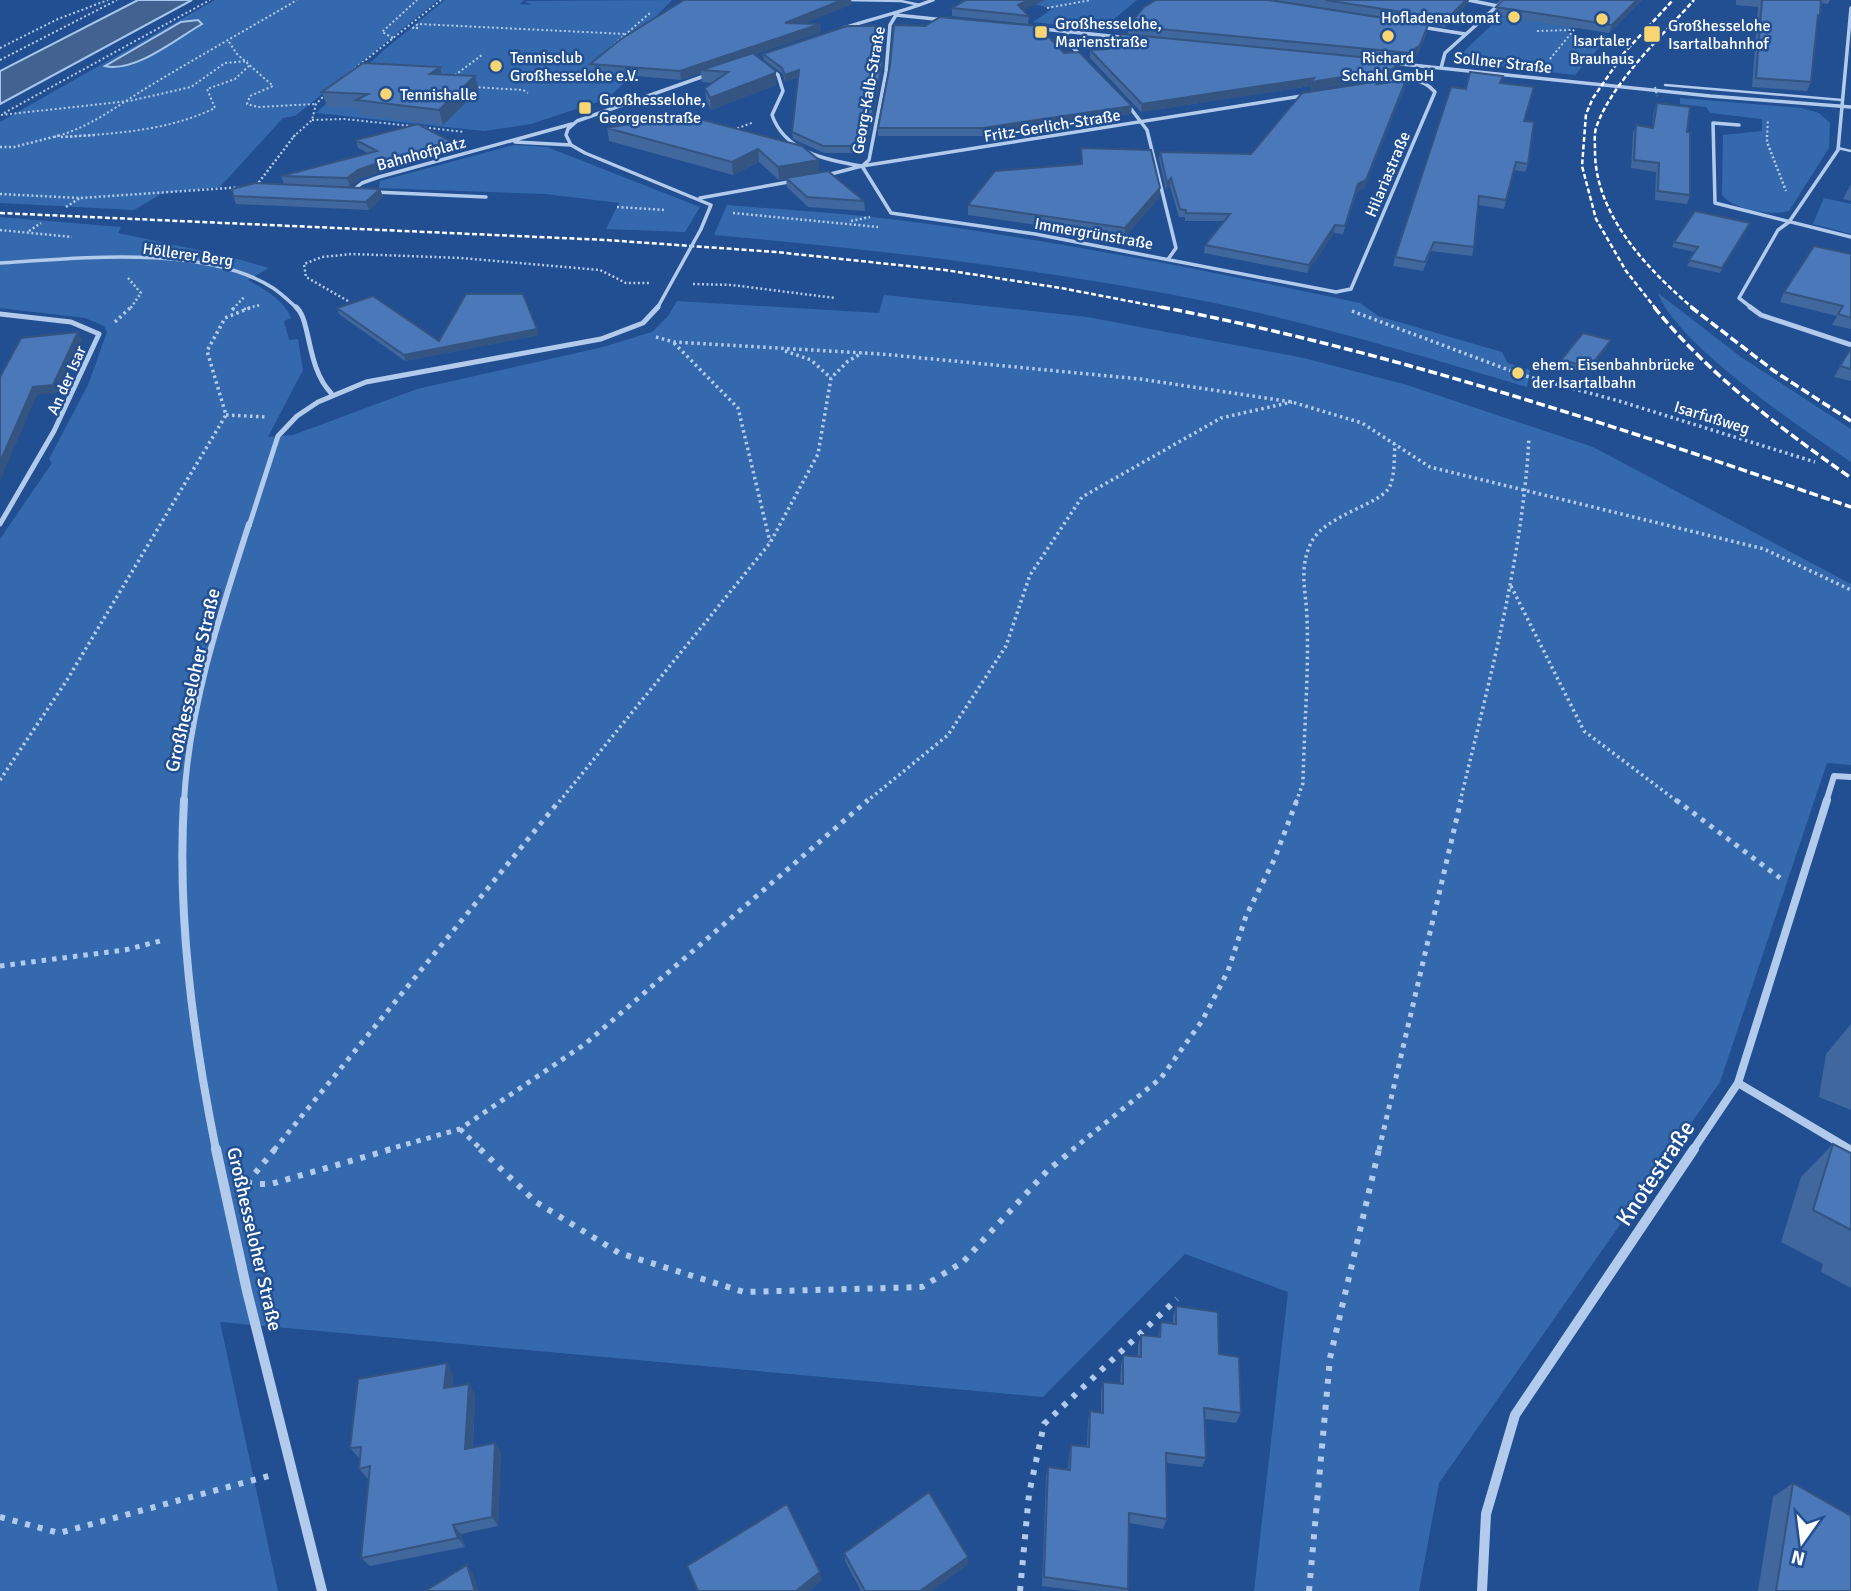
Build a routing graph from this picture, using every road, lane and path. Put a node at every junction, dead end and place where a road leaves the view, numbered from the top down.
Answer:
1 (108, 0) edge
2 (117, 0) edge
3 (210, 0) edge
4 (297, 0) edge
5 (417, 0) edge
6 (441, 0) edge
7 (845, 0) edge
8 (933, 0) edge
9 (1091, 0) edge
10 (1468, 0) edge
11 (1504, 0) edge
12 (922, 6) junction
13 (1498, 6) junction
14 (1044, 8) dead end
15 (1851, 8) edge
16 (650, 13) dead end
17 (925, 13) dead end
18 (896, 15) junction
19 (943, 20) junction
20 (956, 21) edge
21 (1581, 22) edge
22 (411, 24) junction
23 (1416, 26) edge
24 (1029, 28) edge
25 (1573, 30) junction
26 (836, 31) edge
27 (1537, 31) edge
28 (1068, 32) junction
29 (626, 34) junction
30 (1465, 34) junction
31 (393, 38) junction
32 (1135, 38) edge
33 (229, 41) junction
34 (0, 48) edge
35 (610, 48) edge
36 (237, 54) junction
37 (482, 55) dead end
38 (0, 60) edge
39 (225, 63) junction
40 (249, 63) junction
41 (1390, 63) edge
42 (764, 64) edge
43 (1545, 64) dead end
44 (1091, 66) edge
45 (1441, 68) junction
46 (711, 74) edge
47 (341, 80) edge
48 (442, 85) edge
49 (1665, 85) dead end
50 (1360, 86) edge
51 (333, 87) edge
52 (469, 87) edge
53 (1656, 87) dead end
54 (528, 93) dead end
55 (1319, 93) edge
56 (1119, 95) edge
57 (1657, 96) dead end
58 (129, 101) junction
59 (1842, 103) junction
60 (316, 104) junction
61 (1851, 107) edge
62 (1769, 111) dead end
63 (0, 115) edge
64 (312, 120) junction
65 (772, 120) junction
66 (1143, 122) junction
67 (572, 124) junction
68 (1739, 125) dead end
69 (730, 132) edge
70 (474, 133) dead end
71 (46, 139) junction
72 (507, 142) junction
73 (571, 145) junction
74 (0, 147) edge
75 (1838, 148) junction
76 (1851, 150) edge
77 (862, 166) junction
78 (817, 177) edge
79 (803, 180) edge
80 (245, 187) edge
81 (255, 187) edge
82 (0, 194) edge
83 (1788, 196) dead end
84 (486, 197) dead end
85 (80, 198) junction
86 (700, 198) junction
87 (66, 207) dead end
88 (1789, 222) junction
89 (41, 223) dead end
90 (0, 230) edge
91 (1851, 237) edge
92 (1169, 258) junction
93 (0, 263) edge
94 (127, 277) dead end
95 (661, 283) dead end
96 (685, 284) dead end
97 (1347, 292) joint
98 (835, 298) dead end
99 (288, 299) junction
100 (348, 301) edge
101 (0, 314) edge
102 (1364, 314) dead end
103 (108, 327) dead end
104 (630, 330) junction
105 (674, 342) junction
106 (1851, 345) edge
107 (771, 348) junction
108 (862, 354) junction
109 (831, 378) junction
110 (331, 393) junction
111 (1292, 402) junction
112 (226, 415) junction
113 (291, 419) junction
114 (1529, 438) dead end
115 (1395, 444) junction
116 (1815, 462) dead end
117 (1526, 491) junction
118 (0, 524) edge
119 (770, 543) junction
120 (1511, 586) junction
121 (1851, 590) edge
122 (1851, 777) edge
123 (0, 780) edge
124 (1798, 891) junction
125 (185, 934) junction
126 (0, 966) edge
127 (1738, 1083) junction
128 (460, 1129) junction
129 (1851, 1150) edge
130 (247, 1184) junction
131 (224, 1193) junction
132 (1177, 1299) dead end
133 (293, 1469) junction
134 (0, 1517) edge
135 (322, 1591) edge
136 (1020, 1591) edge
137 (1308, 1591) edge
138 (1482, 1591) edge

1 - 34 path
2 - 38 path
3 - 63 path
4 - 33 path
5 - 31 path
6 - 22 path
7 - 12 lane
8 - 12 street
9 - 14 path
10 - 13 street
11 - 13 street
12 - 18 street
13 - 30 street
15 - 59 street
16 - 29 path
17 - 19 street
18 - 19 street
18 - 26 street
18 - 77 street, Georg-Kalb-Straße
19 - 20 street
21 - 25 path
22 - 29 path
22 - 31 path
23 - 30 street
24 - 28 street
25 - 27 path
25 - 43 path
28 - 32 street
28 - 44 street
29 - 35 path
30 - 45 street
31 - 47 path
33 - 36 path
33 - 58 path
36 - 39 path
36 - 40 path
37 - 48 path
39 - 40 path
39 - 58 path
40 - 60 path
40 - 71 path
41 - 45 street, Sollner Straße
42 - 65 street
45 - 59 street, Sollner Straße
46 - 67 street, Bahnhofplatz
49 - 59 lane
50 - 97 street, Hilariastraße
51 - 60 path
52 - 54 path
53 - 57 path, bridge
55 - 66 street, Fritz-Gerlich-Straße
56 - 66 street
58 - 63 path
58 - 71 path
59 - 61 street, Sollner Straße
59 - 75 street
60 - 64 path
62 - 83 path
64 - 70 path
64 - 81 path
65 - 69 path
65 - 77 street
66 - 77 street, Fritz-Gerlich-Straße
66 - 92 street
67 - 72 street, Bahnhofplatz
67 - 73 street
68 - 88 street
71 - 74 path
72 - 73 street, Bahnhofplatz
72 - 84 street, Bahnhofplatz
73 - 86 street, Bahnhofplatz
75 - 76 lane
75 - 88 street
77 - 78 street, Fritz-Gerlich-Straße
77 - 92 street, Immergrünstraße
79 - 86 street
80 - 85 path
82 - 85 path
85 - 87 path
86 - 104 street, Großhesseloher Straße, bridge
88 - 91 street
88 - 106 street
89 - 90 path
92 - 97 street, Immergrünstraße
93 - 99 street, Höllerer Berg
94 - 103 path
95 - 100 path
96 - 98 path
99 - 110 street, Höllerer Berg
99 - 112 path
101 - 118 street, An der Isar
102 - 116 path, Isarfußweg
104 - 105 path
104 - 110 street, Großhesseloher Straße
105 - 107 path
105 - 119 path
107 - 108 path
107 - 109 path
108 - 109 path
108 - 111 path
109 - 119 path
110 - 113 street, Großhesseloher Straße
111 - 115 path
111 - 128 path
112 - 113 path
112 - 123 path
113 - 125 street, Großhesseloher Straße
114 - 117 path
115 - 117 path
115 - 128 path
117 - 120 path
117 - 121 path
119 - 130 path
120 - 124 path
120 - 137 path
122 - 124 street, Knotestraße
124 - 127 street, Knotestraße
125 - 126 path
125 - 131 street, Großhesseloher Straße
127 - 129 street
127 - 138 street, Knotestraße
128 - 130 path
130 - 131 path
131 - 133 street, Großhesseloher Straße
132 - 136 path
133 - 134 path
133 - 135 street, Großhesseloher Straße

